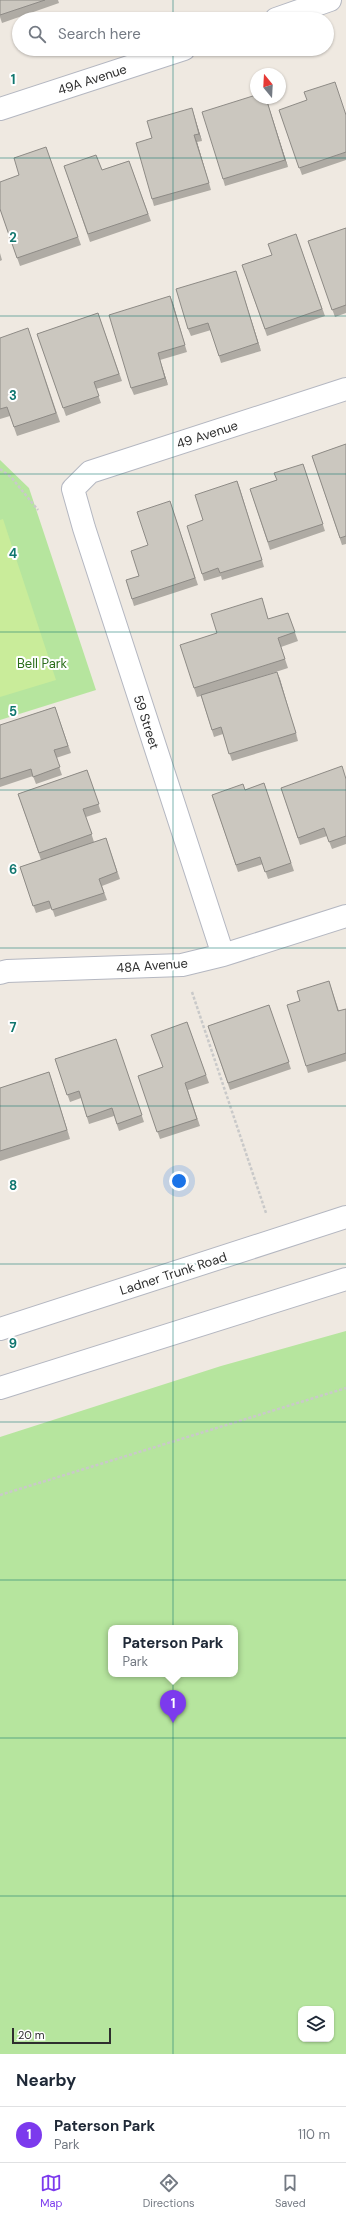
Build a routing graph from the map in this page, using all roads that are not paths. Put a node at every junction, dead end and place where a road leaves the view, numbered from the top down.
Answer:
1 (330, 1) edge
2 (297, 12) edge
3 (163, 56) edge
4 (0, 109) edge
5 (346, 389) edge
6 (73, 489) joint
7 (346, 916) edge
8 (223, 955) junction
9 (0, 974) edge
10 (346, 1217) edge
11 (346, 1279) edge
12 (0, 1329) edge
13 (0, 1388) edge

1 - 2 street
3 - 4 street, 49A Avenue
5 - 6 street, 49 Avenue
6 - 8 street, 59 Street
7 - 8 street, 48A Avenue
8 - 9 street, 48A Avenue
10 - 12 street, Ladner Trunk Road
11 - 13 street

